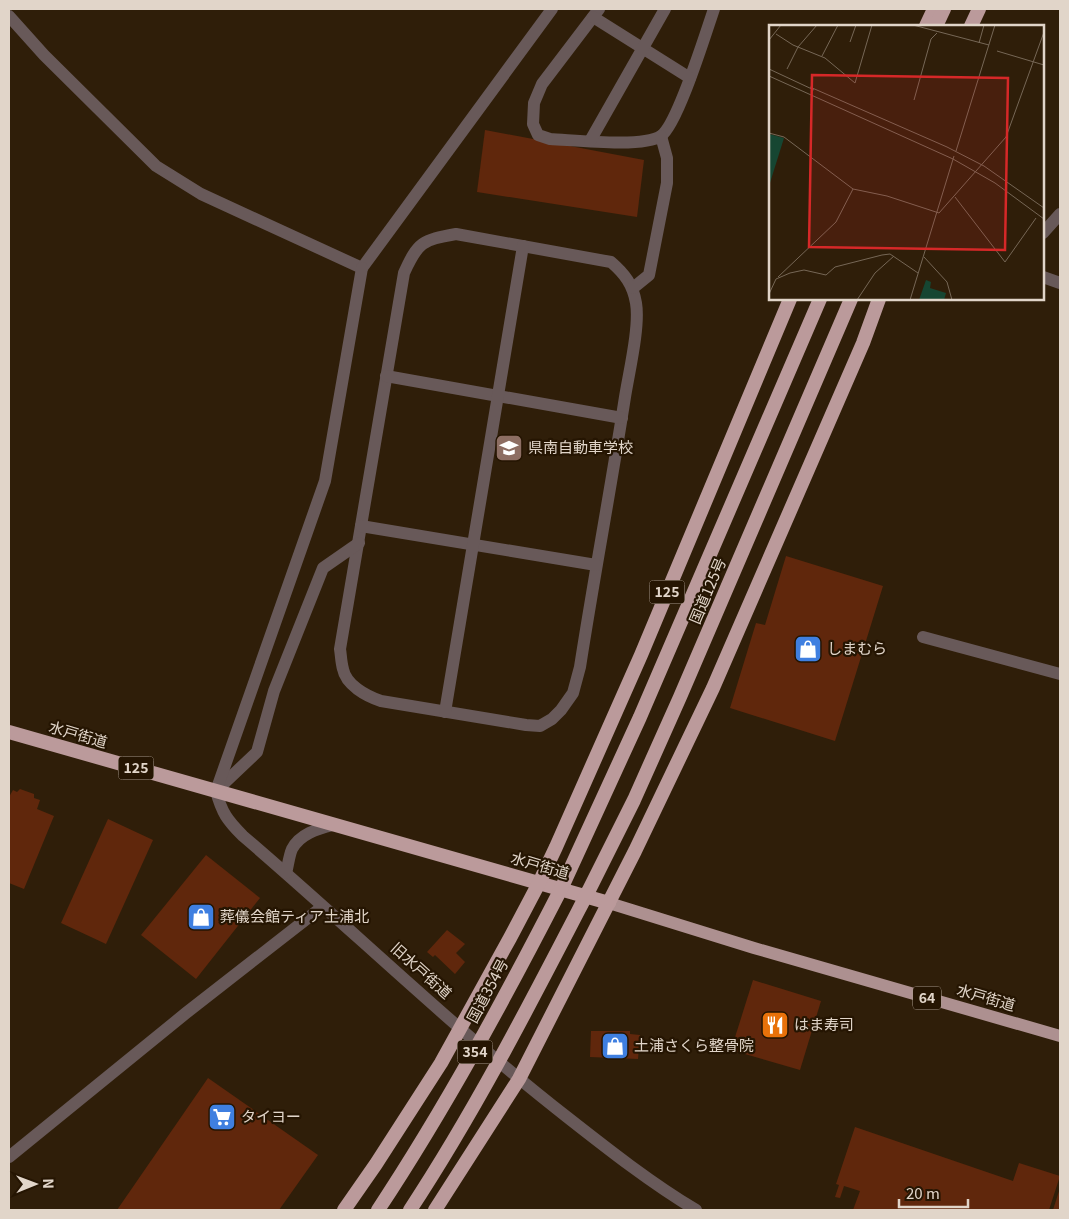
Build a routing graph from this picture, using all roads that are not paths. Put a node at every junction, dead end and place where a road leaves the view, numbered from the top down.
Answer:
1 (552, 9) edge
2 (665, 9) edge
3 (714, 9) edge
4 (934, 9) edge
5 (944, 9) edge
6 (979, 9) edge
7 (986, 9) edge
8 (596, 13) edge
9 (9, 16) edge
10 (926, 25) edge
11 (936, 25) edge
12 (971, 25) edge
13 (980, 25) edge
14 (642, 48) junction
15 (690, 78) junction
16 (661, 136) junction
17 (590, 141) junction
18 (1060, 214) edge
19 (1044, 232) edge
20 (523, 246) junction
21 (362, 268) junction
22 (1044, 277) edge
23 (1060, 282) edge
24 (633, 288) junction
25 (790, 300) edge
26 (820, 300) edge
27 (851, 300) edge
28 (879, 300) edge
29 (386, 376) junction
30 (497, 395) junction
31 (622, 418) junction
32 (361, 526) junction
33 (358, 542) junction
34 (473, 545) junction
35 (596, 565) junction
36 (922, 637) dead end
37 (1060, 674) edge
38 (446, 712) junction
39 (9, 732) edge
40 (216, 791) junction
41 (333, 825) junction
42 (286, 873) junction
43 (538, 883) junction
44 (562, 888) joint
45 (609, 903) junction
46 (322, 907) junction
47 (460, 1028) junction
48 (1060, 1036) edge
49 (519, 1079) junction
50 (9, 1157) edge
51 (344, 1210) edge
52 (378, 1210) edge
53 (410, 1210) edge
54 (435, 1210) edge
55 (696, 1210) edge

1 - 21 street
2 - 14 street
3 - 15 street
4 - 10 highway
5 - 11 highway
6 - 12 highway
7 - 13 highway
8 - 14 street
8 - 17 street
9 - 21 street
14 - 15 street
14 - 17 street
15 - 16 street
16 - 17 street
16 - 24 street
18 - 19 street
20 - 24 street
20 - 29 street
20 - 30 street
21 - 40 street
22 - 23 street
24 - 31 street
25 - 43 highway, 125
26 - 44 highway, 国道125号 / 125
27 - 53 highway, 国道125号 / 354, bridge
28 - 45 highway
29 - 30 street
29 - 32 street
30 - 31 street
30 - 34 street
31 - 35 street
32 - 33 street
32 - 34 street
33 - 38 street
33 - 40 street
34 - 35 street
34 - 38 street
35 - 38 street
36 - 37 street
39 - 40 highway, 水戸街道 / 125
40 - 41 highway, 水戸街道 / 125
40 - 42 street, 旧水戸街道
41 - 42 street
41 - 43 highway, 水戸街道 / 125
42 - 46 street, 旧水戸街道
43 - 45 highway, 水戸街道 / 125
43 - 47 highway
44 - 52 highway, 国道354号 / 354, bridge
45 - 48 main road, 水戸街道 / 64
45 - 49 highway
46 - 47 street, 旧水戸街道
46 - 50 street
47 - 49 street, 旧水戸街道
47 - 51 highway
49 - 54 highway
49 - 55 street, 旧水戸街道

